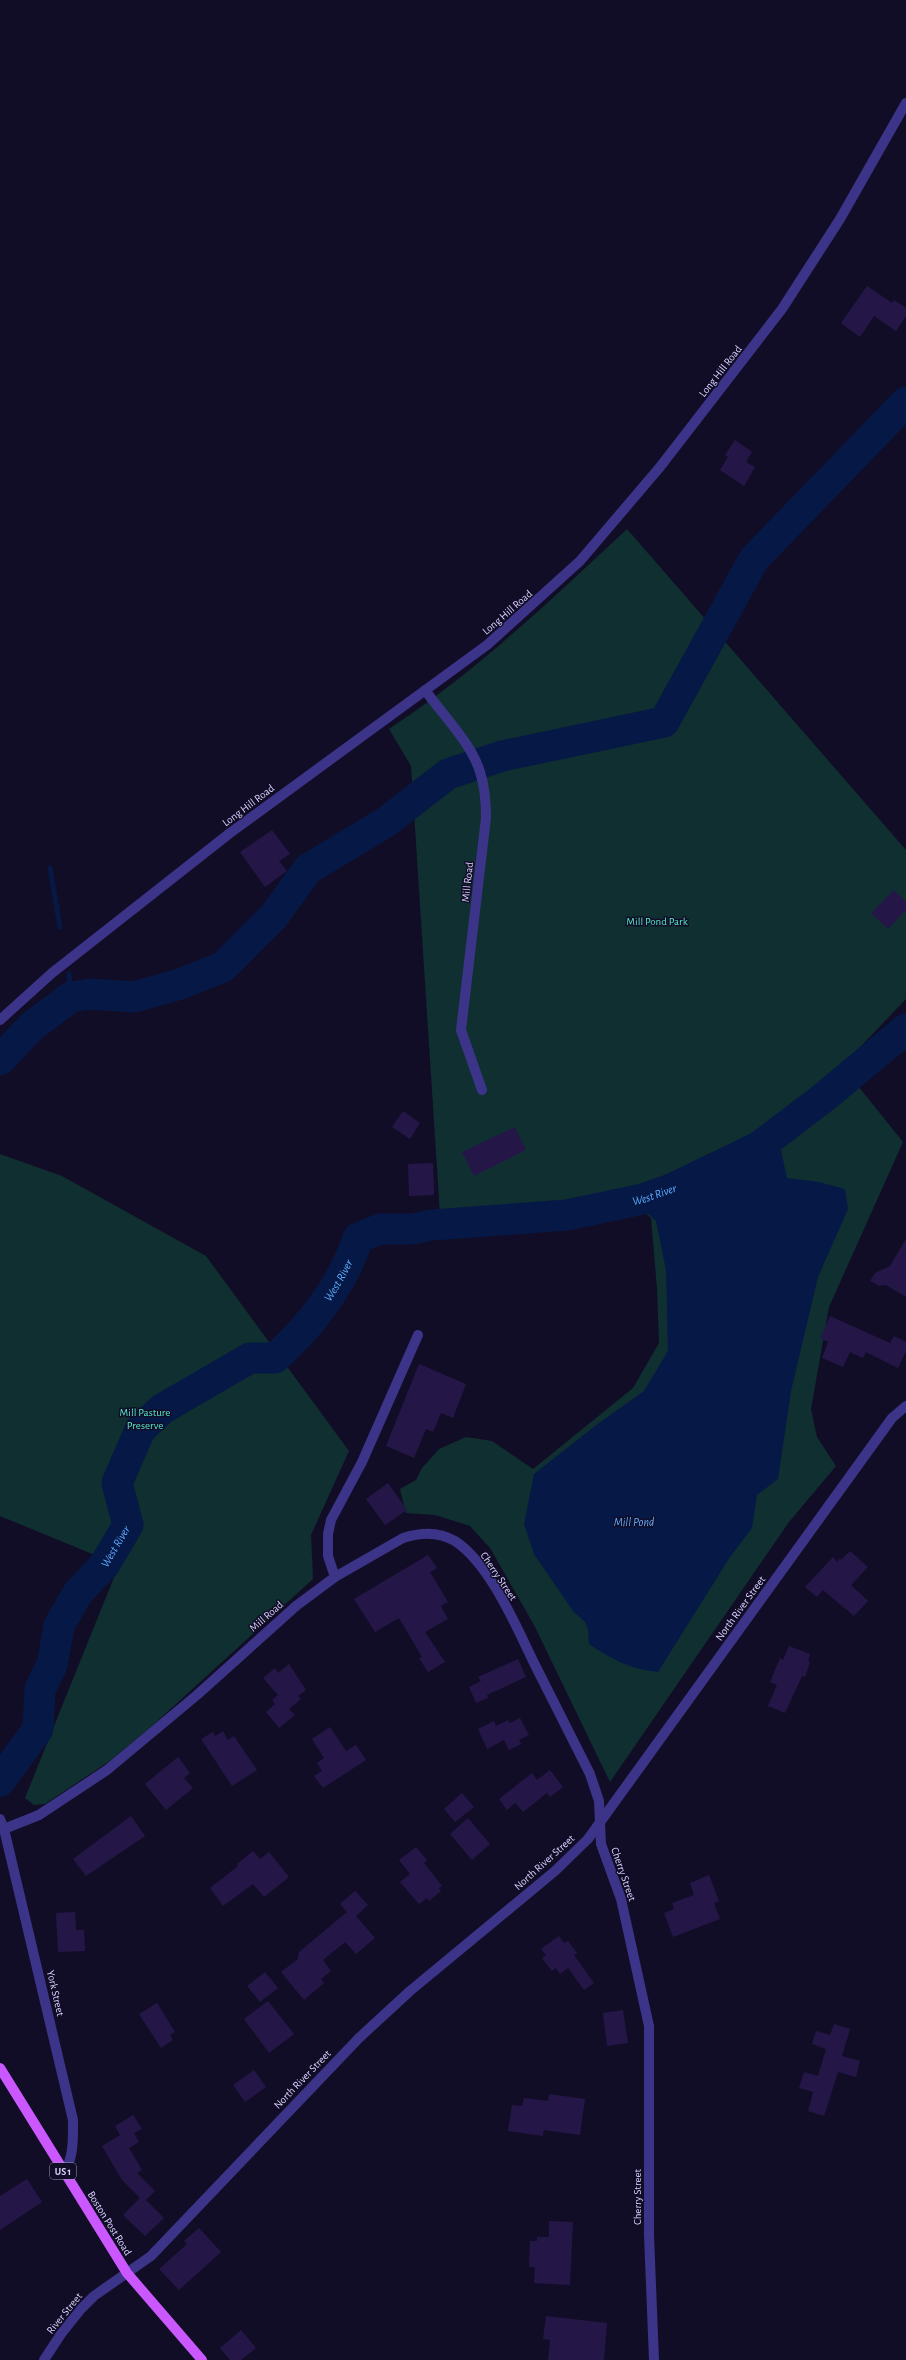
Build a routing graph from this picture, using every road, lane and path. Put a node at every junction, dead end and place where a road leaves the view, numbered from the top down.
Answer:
1 (906, 103) edge
2 (425, 690) junction
3 (0, 1020) edge
4 (482, 1090) dead end
5 (418, 1335) dead end
6 (906, 1406) edge
7 (335, 1577) junction
8 (0, 1819) edge
9 (601, 1821) junction
10 (4, 1829) junction
11 (0, 2068) edge
12 (64, 2174) junction
13 (127, 2273) junction
14 (44, 2360) edge
15 (202, 2360) edge
16 (654, 2360) edge

1 - 2 street, Long Hill Road
2 - 3 street, Long Hill Road
2 - 4 street, Mill Road
5 - 7 street
6 - 9 street, North River Street
7 - 9 street, Cherry Street
7 - 10 street, Mill Road
8 - 10 street, York Street
9 - 13 street, North River Street
9 - 16 street, Cherry Street
10 - 12 street, York Street
11 - 12 main road, Boston Post Road / US 1
12 - 13 main road, Boston Post Road / US 1
13 - 14 street, River Street
13 - 15 main road, Boston Post Road / US 1

